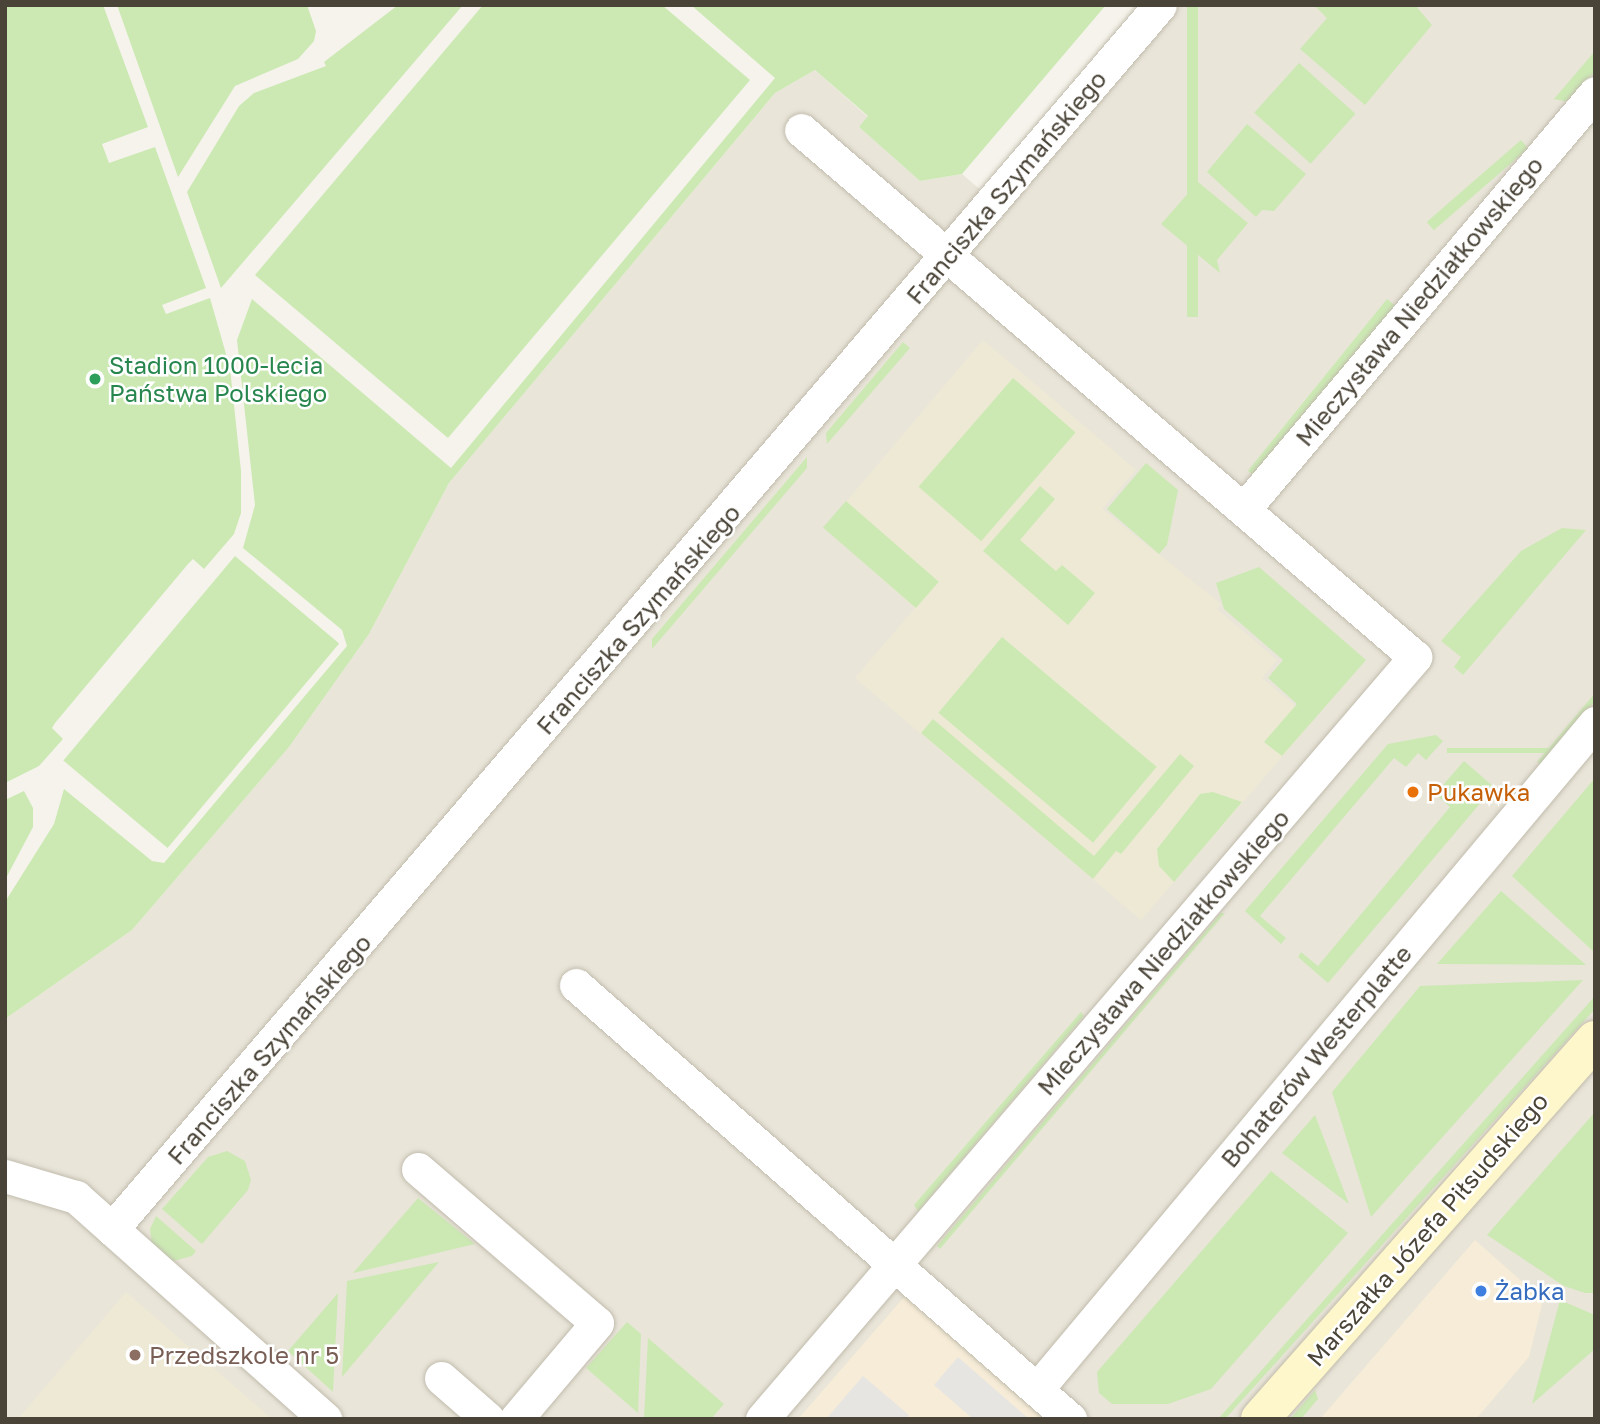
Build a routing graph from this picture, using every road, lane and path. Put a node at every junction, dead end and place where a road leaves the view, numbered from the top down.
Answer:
1 (1160, 5) edge
2 (1595, 93) edge
3 (801, 130) dead end
4 (947, 257) junction
5 (1244, 509) junction
6 (1595, 723) edge
7 (576, 985) dead end
8 (1595, 1041) edge
9 (418, 1169) dead end
10 (5, 1176) edge
11 (113, 1229) junction
12 (896, 1265) junction
13 (441, 1378) dead end
14 (1037, 1389) junction
15 (325, 1419) edge
16 (488, 1419) edge
17 (516, 1419) edge
18 (762, 1419) edge
19 (1070, 1419) edge
20 (1260, 1419) edge

1 - 4 street, Franciszka Szymańskiego
2 - 5 street, Mieczysława Niedziałkowskiego
3 - 4 street, Mieczysława Niedziałkowskiego
4 - 5 street, Mieczysława Niedziałkowskiego
4 - 11 street, Franciszka Szymańskiego
5 - 12 street, Mieczysława Niedziałkowskiego
6 - 14 street, Bohaterów Westerplatte
7 - 12 street
8 - 20 street, Marszałka Józefa Piłsudskiego
9 - 17 street
10 - 11 street
11 - 15 street
12 - 14 street
12 - 18 street, Mieczysława Niedziałkowskiego
13 - 16 street
14 - 19 street

